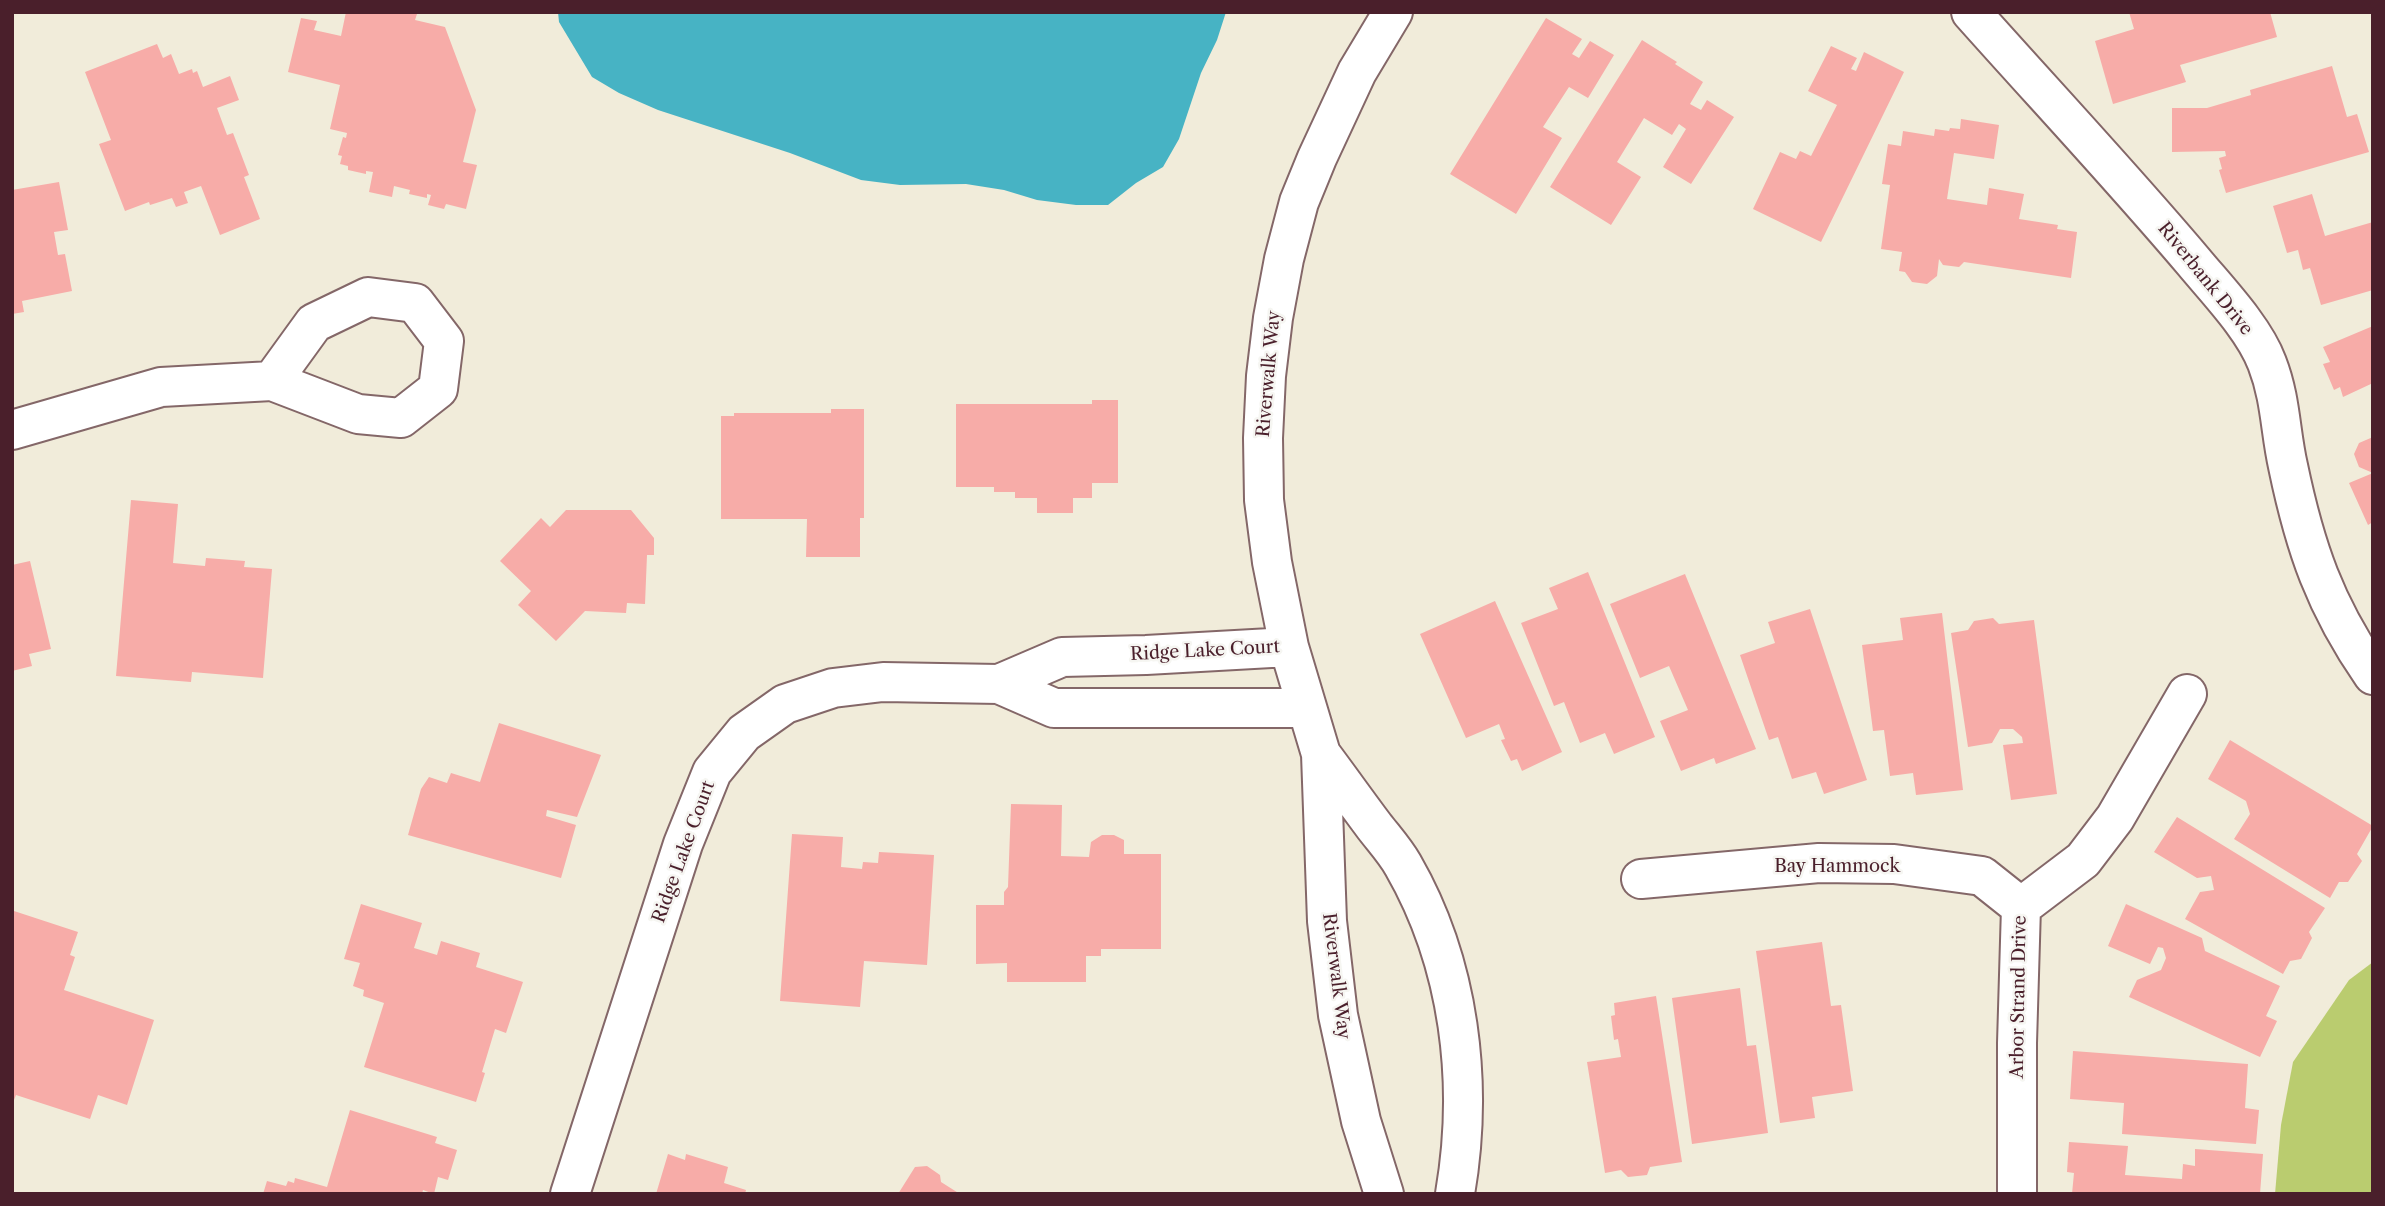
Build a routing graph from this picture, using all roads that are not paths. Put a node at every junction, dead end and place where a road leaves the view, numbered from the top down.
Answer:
1 (1393, 12) edge
2 (1971, 12) edge
3 (272, 382) dead end
4 (12, 430) edge
5 (1289, 647) junction
6 (2373, 675) edge
7 (999, 684) junction
8 (2187, 694) dead end
9 (1306, 708) junction
10 (1321, 754) junction
11 (1641, 879) dead end
12 (2021, 907) junction
13 (570, 1194) edge
14 (1384, 1194) edge
15 (1455, 1194) edge
16 (2017, 1194) edge

1 - 5 street, Riverwalk Way
2 - 6 street, Riverbank Drive
3 - 4 street
5 - 7 street, Ridge Lake Court
5 - 9 street, Riverwalk Way
7 - 9 street, Ridge Lake Court
7 - 13 street, Ridge Lake Court
8 - 12 street, Arbor Strand Drive
9 - 10 street, Riverwalk Way
10 - 14 street, Riverwalk Way
10 - 15 street, Riverwalk Way
11 - 12 street, Bay Hammock
12 - 16 street, Arbor Strand Drive

